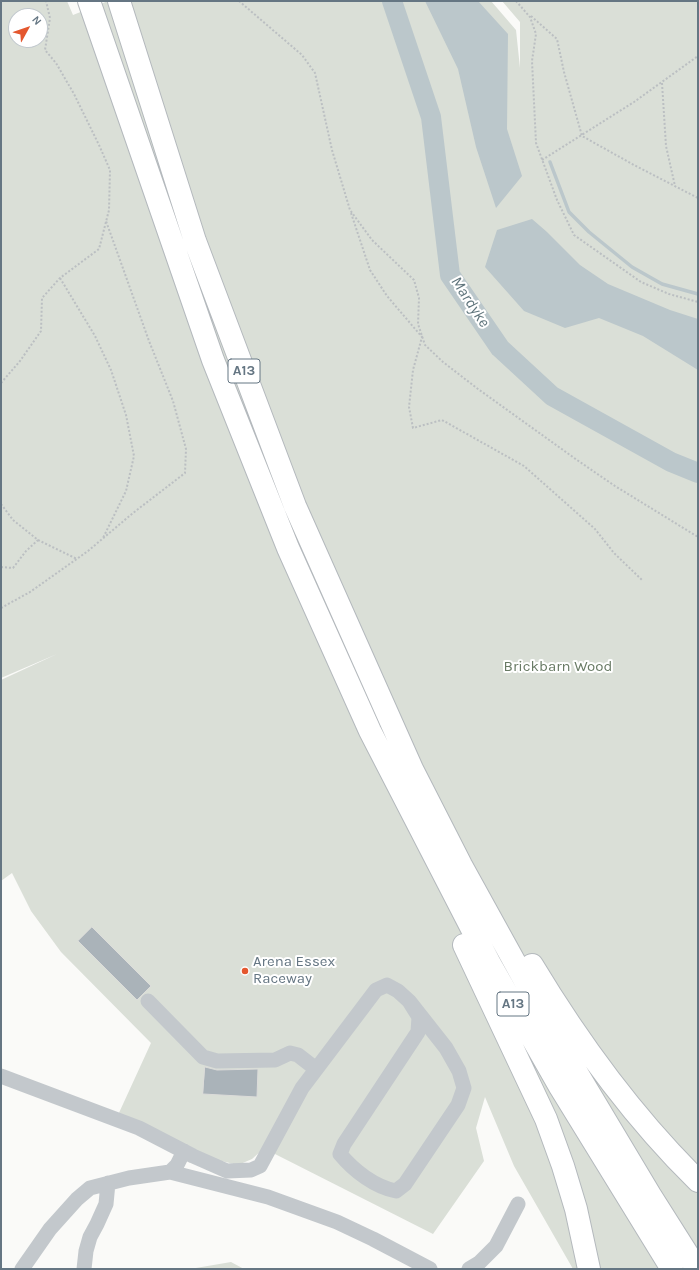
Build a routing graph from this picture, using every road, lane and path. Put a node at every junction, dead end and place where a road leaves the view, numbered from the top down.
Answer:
1 (46, 1) edge
2 (119, 1) edge
3 (239, 1) edge
4 (516, 1) edge
5 (90, 2) edge
6 (524, 10) junction
7 (698, 56) edge
8 (662, 82) junction
9 (582, 136) junction
10 (542, 160) junction
11 (675, 186) junction
12 (698, 198) edge
13 (350, 210) junction
14 (106, 221) junction
15 (60, 278) junction
16 (698, 302) edge
17 (422, 337) junction
18 (1, 383) edge
19 (1, 504) edge
20 (698, 537) edge
21 (102, 539) junction
22 (38, 540) junction
23 (77, 559) junction
24 (1, 567) edge
25 (642, 580) dead end
26 (1, 608) edge
27 (370, 731) junction
28 (396, 731) junction
29 (148, 1001) dead end
30 (409, 1001) junction
31 (316, 1070) junction
32 (1, 1076) edge
33 (184, 1151) junction
34 (170, 1172) junction
35 (698, 1181) edge
36 (108, 1183) junction
37 (518, 1204) dead end
38 (22, 1269) edge
39 (84, 1269) edge
40 (430, 1269) edge
41 (469, 1269) edge
42 (589, 1269) edge
43 (672, 1269) edge
44 (697, 1269) edge

1 - 14 path
2 - 28 highway, A13
3 - 13 path
4 - 6 path
5 - 27 highway, A13
6 - 9 path
6 - 10 path
7 - 8 path
8 - 9 path
8 - 11 path
9 - 10 path
9 - 11 path
10 - 16 path
11 - 12 path
13 - 17 path
13 - 17 path
14 - 15 path
14 - 21 path
15 - 18 path
15 - 21 path
17 - 20 path
17 - 25 path
19 - 22 path
21 - 23 path
22 - 23 path
22 - 24 path
23 - 26 path
27 - 42 highway, A13
27 - 43 highway, A13
28 - 35 highway, A13
28 - 44 highway, A13
29 - 31 lane
30 - 30 lane
30 - 31 lane
31 - 33 lane
32 - 33 lane
33 - 34 lane
34 - 36 lane
34 - 40 lane
36 - 38 lane
36 - 39 lane
37 - 41 lane

